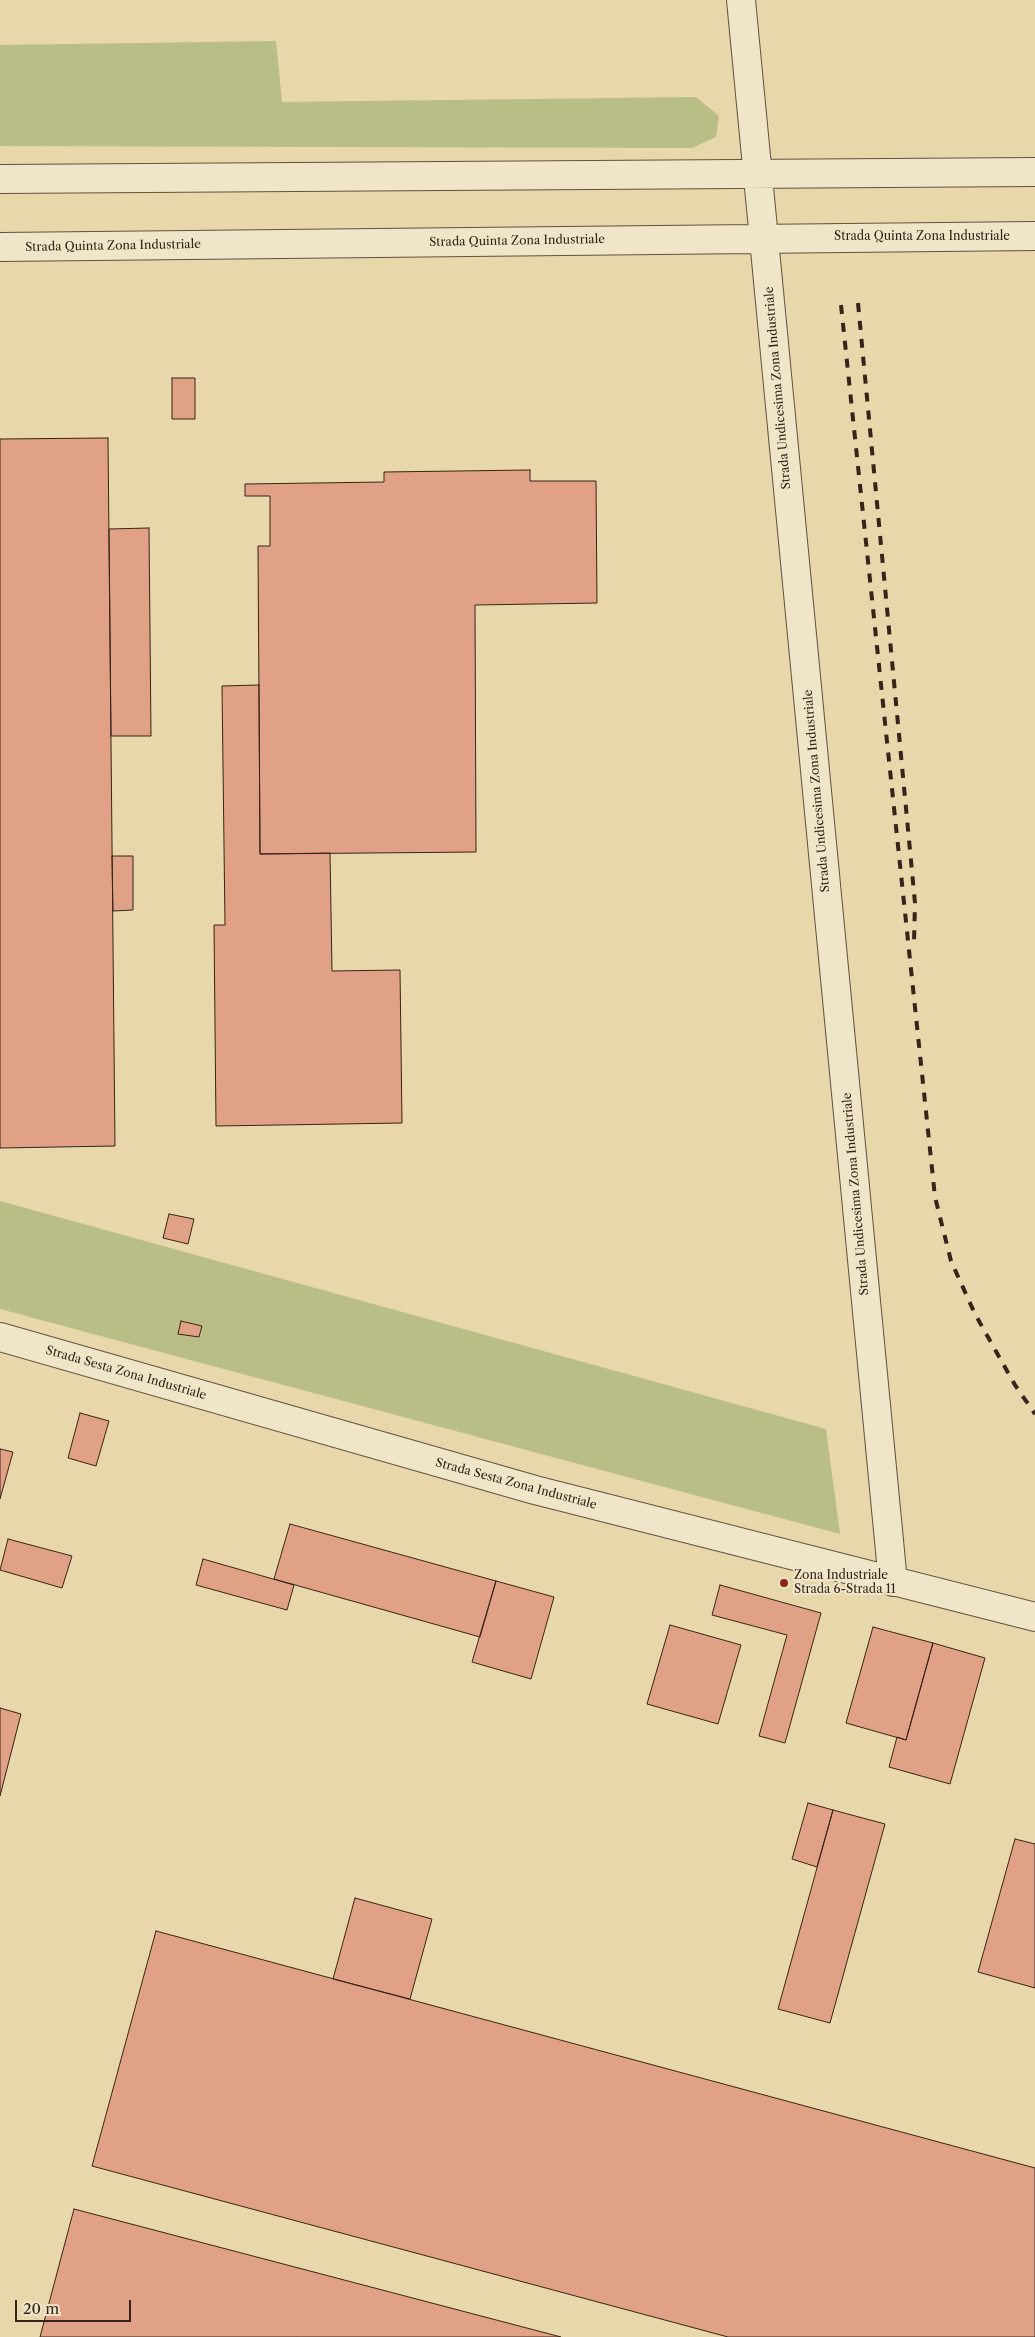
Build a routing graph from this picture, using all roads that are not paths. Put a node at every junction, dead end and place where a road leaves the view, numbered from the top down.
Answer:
1 (741, 0) edge
2 (1035, 172) edge
3 (758, 174) junction
4 (0, 179) edge
5 (1035, 236) edge
6 (764, 238) junction
7 (0, 247) edge
8 (0, 1337) edge
9 (893, 1582) junction
10 (1035, 1617) edge

1 - 3 street, Strada Undicesima Zona Industriale
2 - 3 street
3 - 4 street
3 - 6 street, Strada Undicesima Zona Industriale
5 - 6 street, Strada Quinta Zona Industriale
6 - 7 street, Strada Quinta Zona Industriale
6 - 9 street, Strada Undicesima Zona Industriale
8 - 9 street, Strada Sesta Zona Industriale
9 - 10 street, Strada Sesta Zona Industriale

